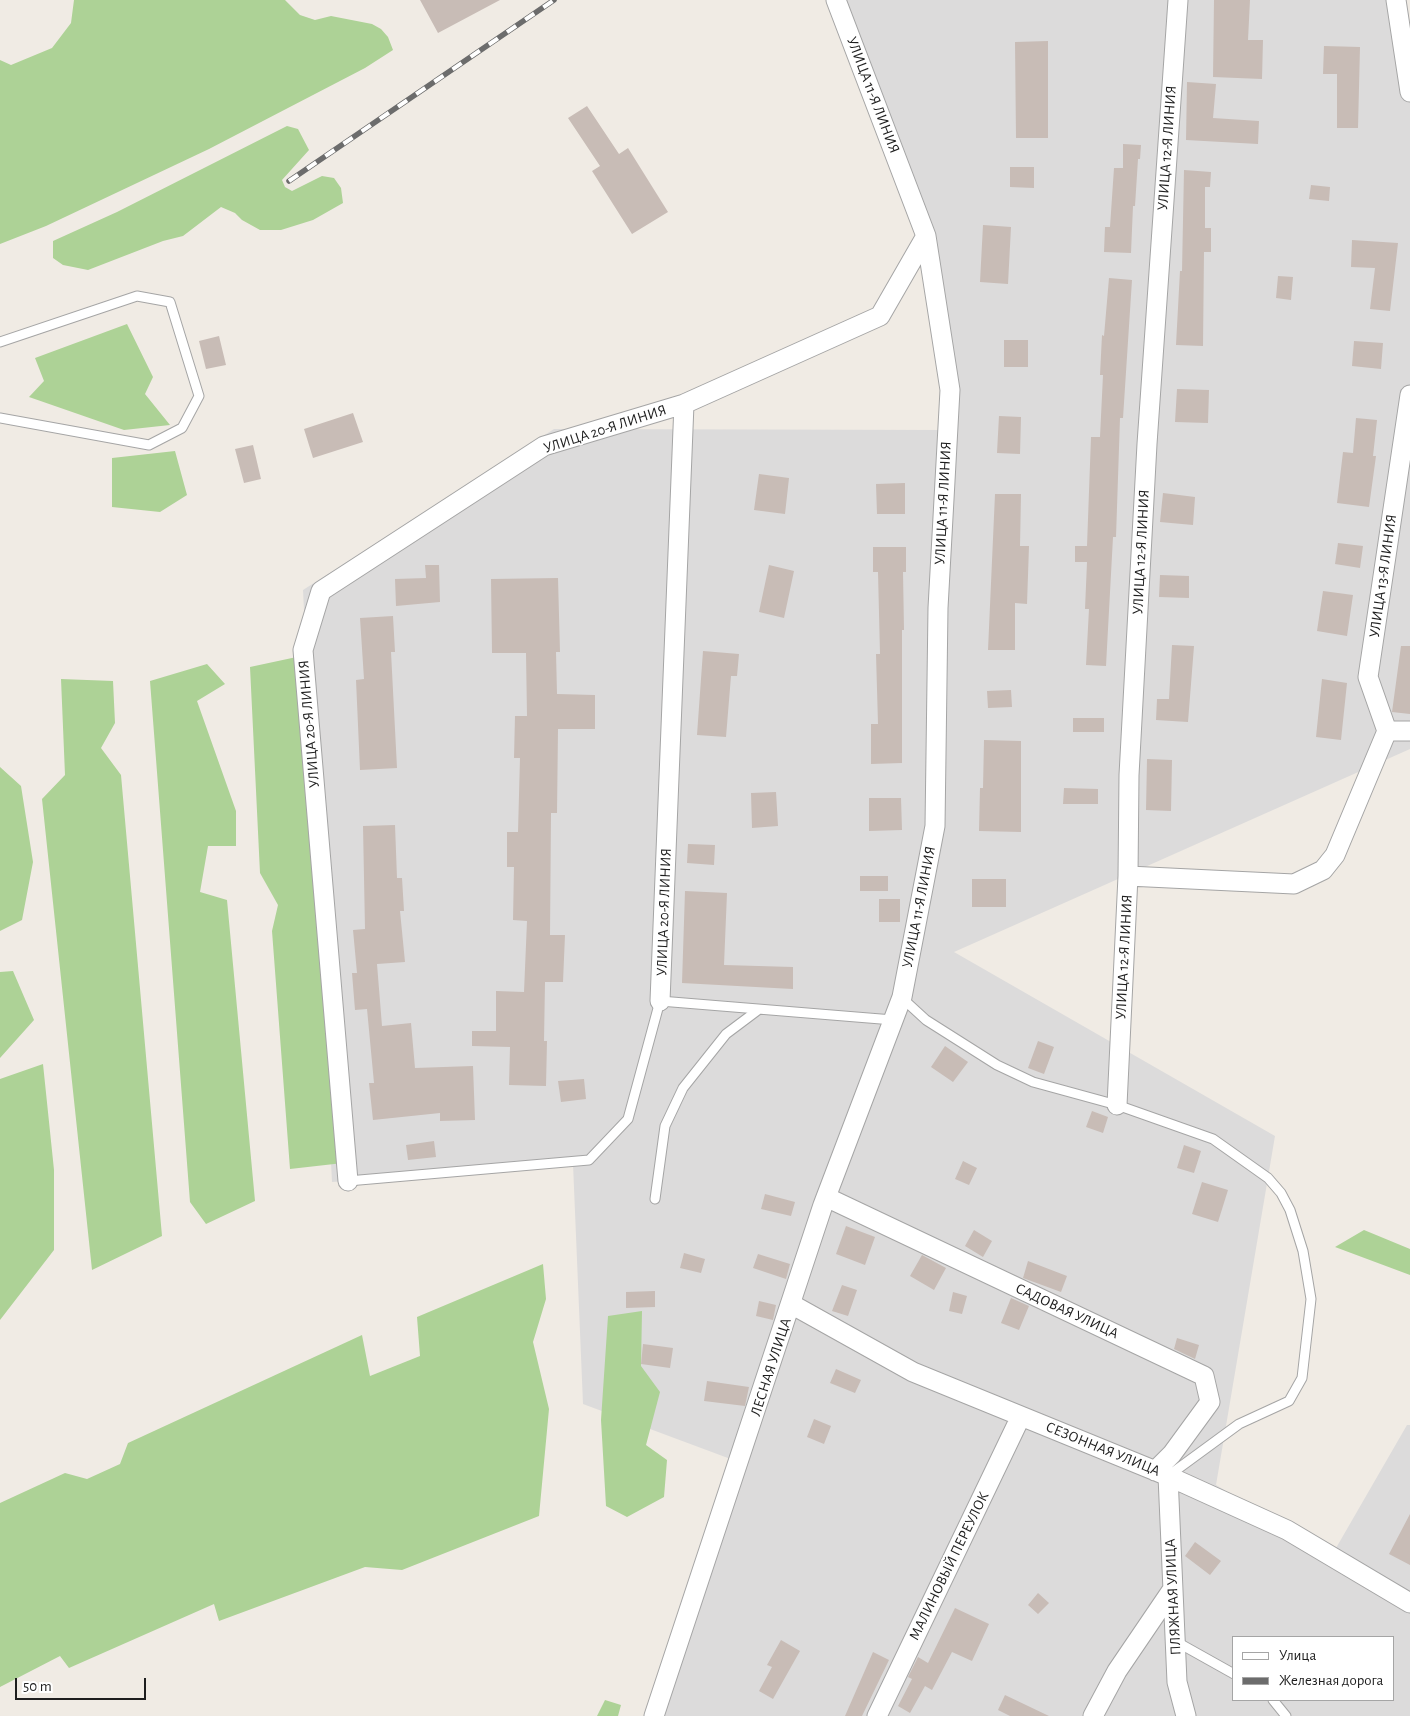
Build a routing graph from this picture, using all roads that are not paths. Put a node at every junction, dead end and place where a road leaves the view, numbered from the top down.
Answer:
1 (836, 0) edge
2 (1178, 0) edge
3 (1396, 0) edge
4 (1410, 92) edge
5 (926, 236) junction
6 (0, 342) edge
7 (1410, 395) edge
8 (684, 404) junction
9 (0, 418) edge
10 (1387, 731) junction
11 (1410, 731) edge
12 (1128, 876) junction
13 (902, 998) junction
14 (660, 1001) junction
15 (758, 1010) junction
16 (893, 1020) junction
17 (1117, 1105) junction
18 (348, 1181) joint
19 (826, 1197) junction
20 (655, 1199) dead end
21 (791, 1304) junction
22 (1021, 1416) junction
23 (1161, 1474) junction
24 (1172, 1590) junction
25 (1410, 1603) edge
26 (1175, 1640) junction
27 (1232, 1673) edge
28 (1274, 1701) edge
29 (654, 1716) edge
30 (877, 1716) edge
31 (1094, 1716) edge
32 (1186, 1716) edge
33 (1286, 1716) edge

1 - 5 street, УЛИЦА 11-Я ЛИНИЯ
2 - 12 street, УЛИЦА 12-Я ЛИНИЯ
3 - 4 street
5 - 8 street, УЛИЦА 20-Я ЛИНИЯ
5 - 13 street, УЛИЦА 11-Я ЛИНИЯ
6 - 9 lane
7 - 10 street, УЛИЦА 13-Я ЛИНИЯ
8 - 14 street, УЛИЦА 20-Я ЛИНИЯ
8 - 18 street, УЛИЦА 20-Я ЛИНИЯ
10 - 11 street
10 - 12 street
12 - 17 street, УЛИЦА 12-Я ЛИНИЯ
13 - 16 street, УЛИЦА 11-Я ЛИНИЯ
13 - 17 lane
14 - 15 lane
14 - 18 lane
15 - 16 lane
15 - 20 lane
16 - 19 street, ЛЕСНАЯ УЛИЦА
17 - 23 lane
19 - 21 street, ЛЕСНАЯ УЛИЦА
19 - 23 street, САДОВАЯ УЛИЦА
21 - 22 street, СЕЗОННАЯ УЛИЦА
21 - 29 street, ЛЕСНАЯ УЛИЦА
22 - 23 street, СЕЗОННАЯ УЛИЦА
22 - 30 street, МАЛИНОВЫЙ ПЕРЕУЛОК
23 - 24 street, ПЛЯЖНАЯ УЛИЦА
23 - 25 street, СЕЗОННАЯ УЛИЦА
24 - 26 street, ПЛЯЖНАЯ УЛИЦА
24 - 31 street
26 - 27 lane
26 - 32 street, ПЛЯЖНАЯ УЛИЦА
28 - 33 lane

